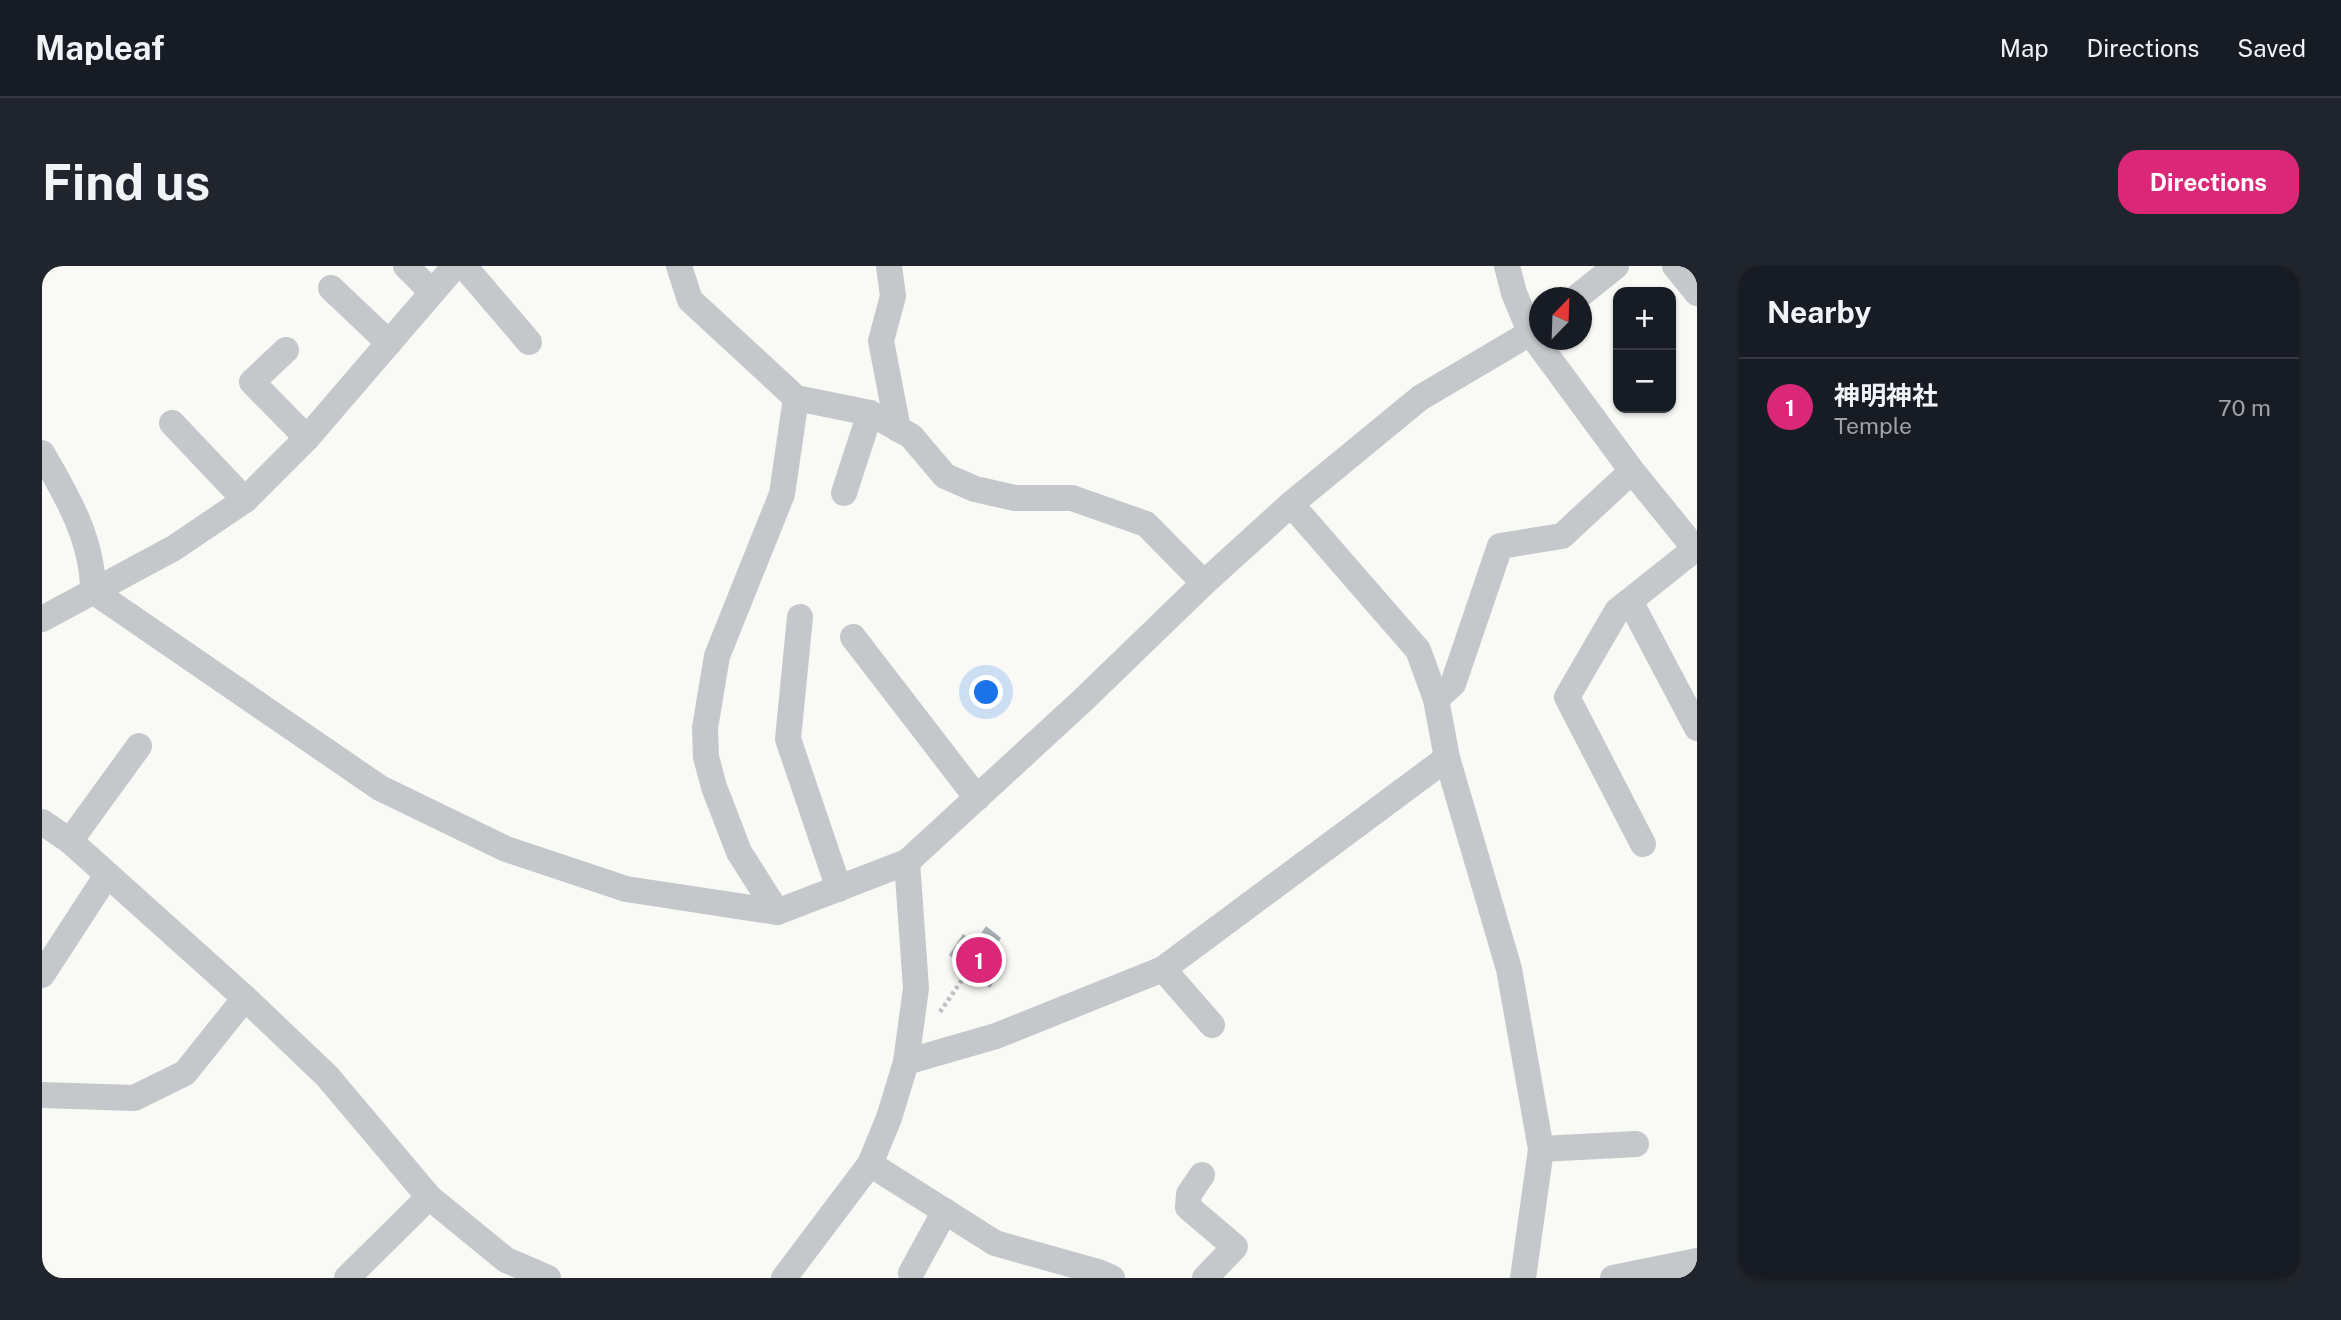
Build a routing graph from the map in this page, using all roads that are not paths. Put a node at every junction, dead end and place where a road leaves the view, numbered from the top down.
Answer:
1 (406, 266) edge
2 (455, 266) edge
3 (464, 266) edge
4 (680, 266) edge
5 (889, 266) edge
6 (1507, 266) edge
7 (1616, 266) edge
8 (1675, 266) edge
9 (1590, 287) edge
10 (331, 288) dead end
11 (432, 292) junction
12 (1697, 293) edge
13 (1529, 319) edge
14 (1529, 334) edge
15 (529, 342) dead end
16 (389, 343) junction
17 (286, 350) dead end
18 (1549, 350) edge
19 (796, 398) junction
20 (870, 413) junction
21 (172, 423) dead end
22 (898, 429) junction
23 (307, 438) junction
24 (42, 453) edge
25 (1632, 471) junction
26 (844, 493) dead end
27 (245, 500) junction
28 (1291, 504) junction
29 (1696, 550) edge
30 (1204, 583) junction
31 (93, 591) junction
32 (1630, 601) junction
33 (800, 617) dead end
34 (42, 620) edge
35 (853, 637) dead end
36 (1436, 699) junction
37 (1697, 728) edge
38 (139, 746) dead end
39 (1447, 758) junction
40 (977, 798) junction
41 (42, 822) edge
42 (70, 841) junction
43 (1643, 844) dead end
44 (907, 862) junction
45 (107, 875) junction
46 (839, 889) junction
47 (777, 912) junction
48 (1163, 969) junction
49 (42, 975) edge
50 (245, 998) junction
51 (1212, 1025) dead end
52 (906, 1062) junction
53 (42, 1095) edge
54 (1636, 1144) dead end
55 (1541, 1149) junction
56 (870, 1164) junction
57 (1202, 1175) dead end
58 (429, 1198) junction
59 (945, 1211) junction
60 (1697, 1261) edge
61 (911, 1273) dead end
62 (1080, 1273) edge
63 (347, 1278) edge
64 (548, 1278) edge
65 (784, 1278) edge
66 (1112, 1278) edge
67 (1205, 1278) edge
68 (1523, 1278) edge
69 (1613, 1278) edge

1 - 11 street
2 - 11 street
3 - 15 street
4 - 19 street
5 - 22 street
6 - 13 street
7 - 9 street
8 - 12 street
10 - 16 street
11 - 16 street
14 - 28 street
16 - 23 street
17 - 23 street
18 - 25 street
19 - 20 street
19 - 47 street
20 - 22 street
20 - 26 street
21 - 27 street
22 - 30 street
23 - 27 street
24 - 31 street
25 - 29 street
25 - 36 street
27 - 31 street
28 - 30 street
28 - 36 street
29 - 32 street
30 - 40 street
31 - 34 street
31 - 47 street
32 - 37 street
32 - 43 street
33 - 46 street
35 - 40 street
36 - 39 street
38 - 42 street
39 - 48 street
39 - 55 street
40 - 44 street
41 - 42 street
42 - 45 street
44 - 46 street
44 - 52 street
45 - 49 street
45 - 50 street
46 - 47 street
48 - 51 street
48 - 52 street
50 - 53 street
50 - 58 street
52 - 56 street
54 - 55 street
55 - 68 street
56 - 59 street
56 - 65 street
57 - 67 street
58 - 63 street
58 - 64 street
59 - 61 street
59 - 62 street
60 - 69 street
62 - 66 street

